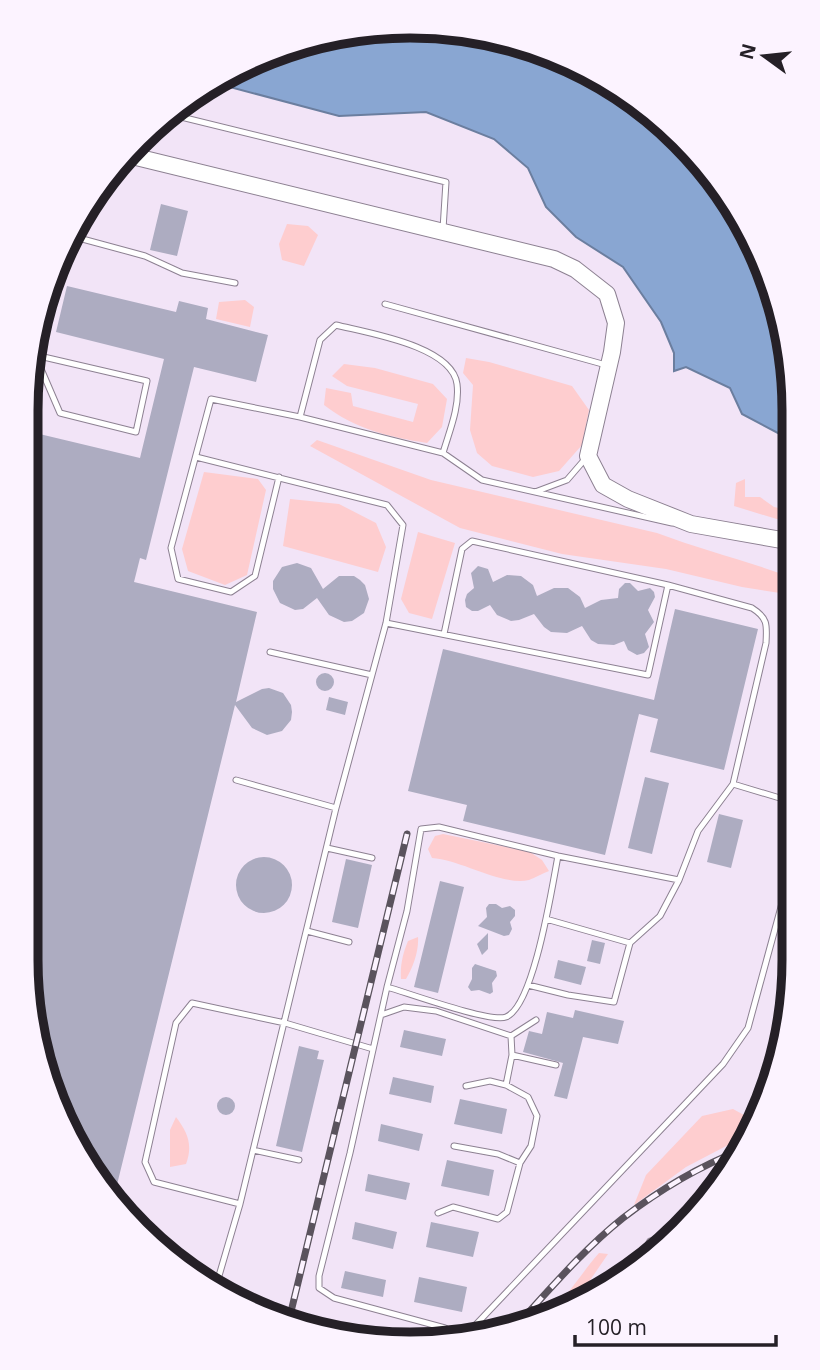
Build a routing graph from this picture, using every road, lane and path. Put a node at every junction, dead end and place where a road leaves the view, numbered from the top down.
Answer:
1 (182, 117) edge
2 (138, 157) edge
3 (443, 232) junction
4 (81, 238) edge
5 (235, 283) dead end
6 (384, 304) dead end
7 (43, 356) edge
8 (609, 365) junction
9 (41, 370) edge
10 (300, 417) junction
11 (443, 453) junction
12 (588, 456) junction
13 (196, 457) junction
14 (279, 477) junction
15 (532, 493) junction
16 (691, 524) junction
17 (782, 540) edge
18 (668, 585) junction
19 (386, 622) junction
20 (444, 634) junction
21 (270, 652) dead end
22 (372, 675) junction
23 (236, 780) dead end
24 (733, 784) junction
25 (782, 799) edge
26 (336, 808) junction
27 (327, 848) junction
28 (558, 856) junction
29 (372, 858) dead end
30 (679, 880) junction
31 (782, 903) edge
32 (546, 919) junction
33 (307, 931) junction
34 (349, 942) dead end
35 (630, 943) junction
36 (528, 985) junction
37 (387, 987) junction
38 (381, 1015) junction
39 (537, 1020) dead end
40 (285, 1023) junction
41 (511, 1036) junction
42 (373, 1049) junction
43 (512, 1055) junction
44 (556, 1065) dead end
45 (506, 1085) junction
46 (466, 1086) dead end
47 (454, 1146) dead end
48 (253, 1150) junction
49 (299, 1160) dead end
50 (520, 1163) junction
51 (240, 1204) junction
52 (438, 1213) dead end
53 (218, 1278) edge
54 (475, 1325) edge
55 (445, 1328) dead end

1 - 3 lane
2 - 3 street
3 - 8 street
4 - 5 lane
6 - 8 lane
7 - 9 lane
8 - 12 street
10 - 11 lane
10 - 11 lane
10 - 13 lane
11 - 15 lane
12 - 15 lane
12 - 16 street
13 - 14 lane
13 - 14 lane
14 - 19 lane
15 - 16 lane
16 - 17 street
18 - 20 lane
18 - 20 lane
18 - 24 lane
19 - 20 lane
19 - 22 lane
21 - 22 lane
22 - 26 lane
23 - 26 lane
24 - 25 lane
24 - 30 lane
26 - 27 lane
27 - 29 lane
27 - 33 lane
28 - 30 lane
28 - 32 lane
28 - 37 lane
30 - 35 lane
31 - 54 lane
32 - 35 lane
32 - 36 lane
33 - 34 lane
33 - 40 lane
35 - 36 lane
36 - 37 lane
37 - 38 lane
38 - 41 lane
38 - 42 lane
39 - 41 lane
40 - 42 lane
40 - 48 lane
40 - 51 lane
41 - 43 lane
42 - 55 lane
43 - 44 lane
43 - 45 lane
45 - 46 lane
45 - 50 lane
47 - 50 lane
48 - 49 lane
48 - 51 lane
50 - 52 lane
51 - 53 lane

